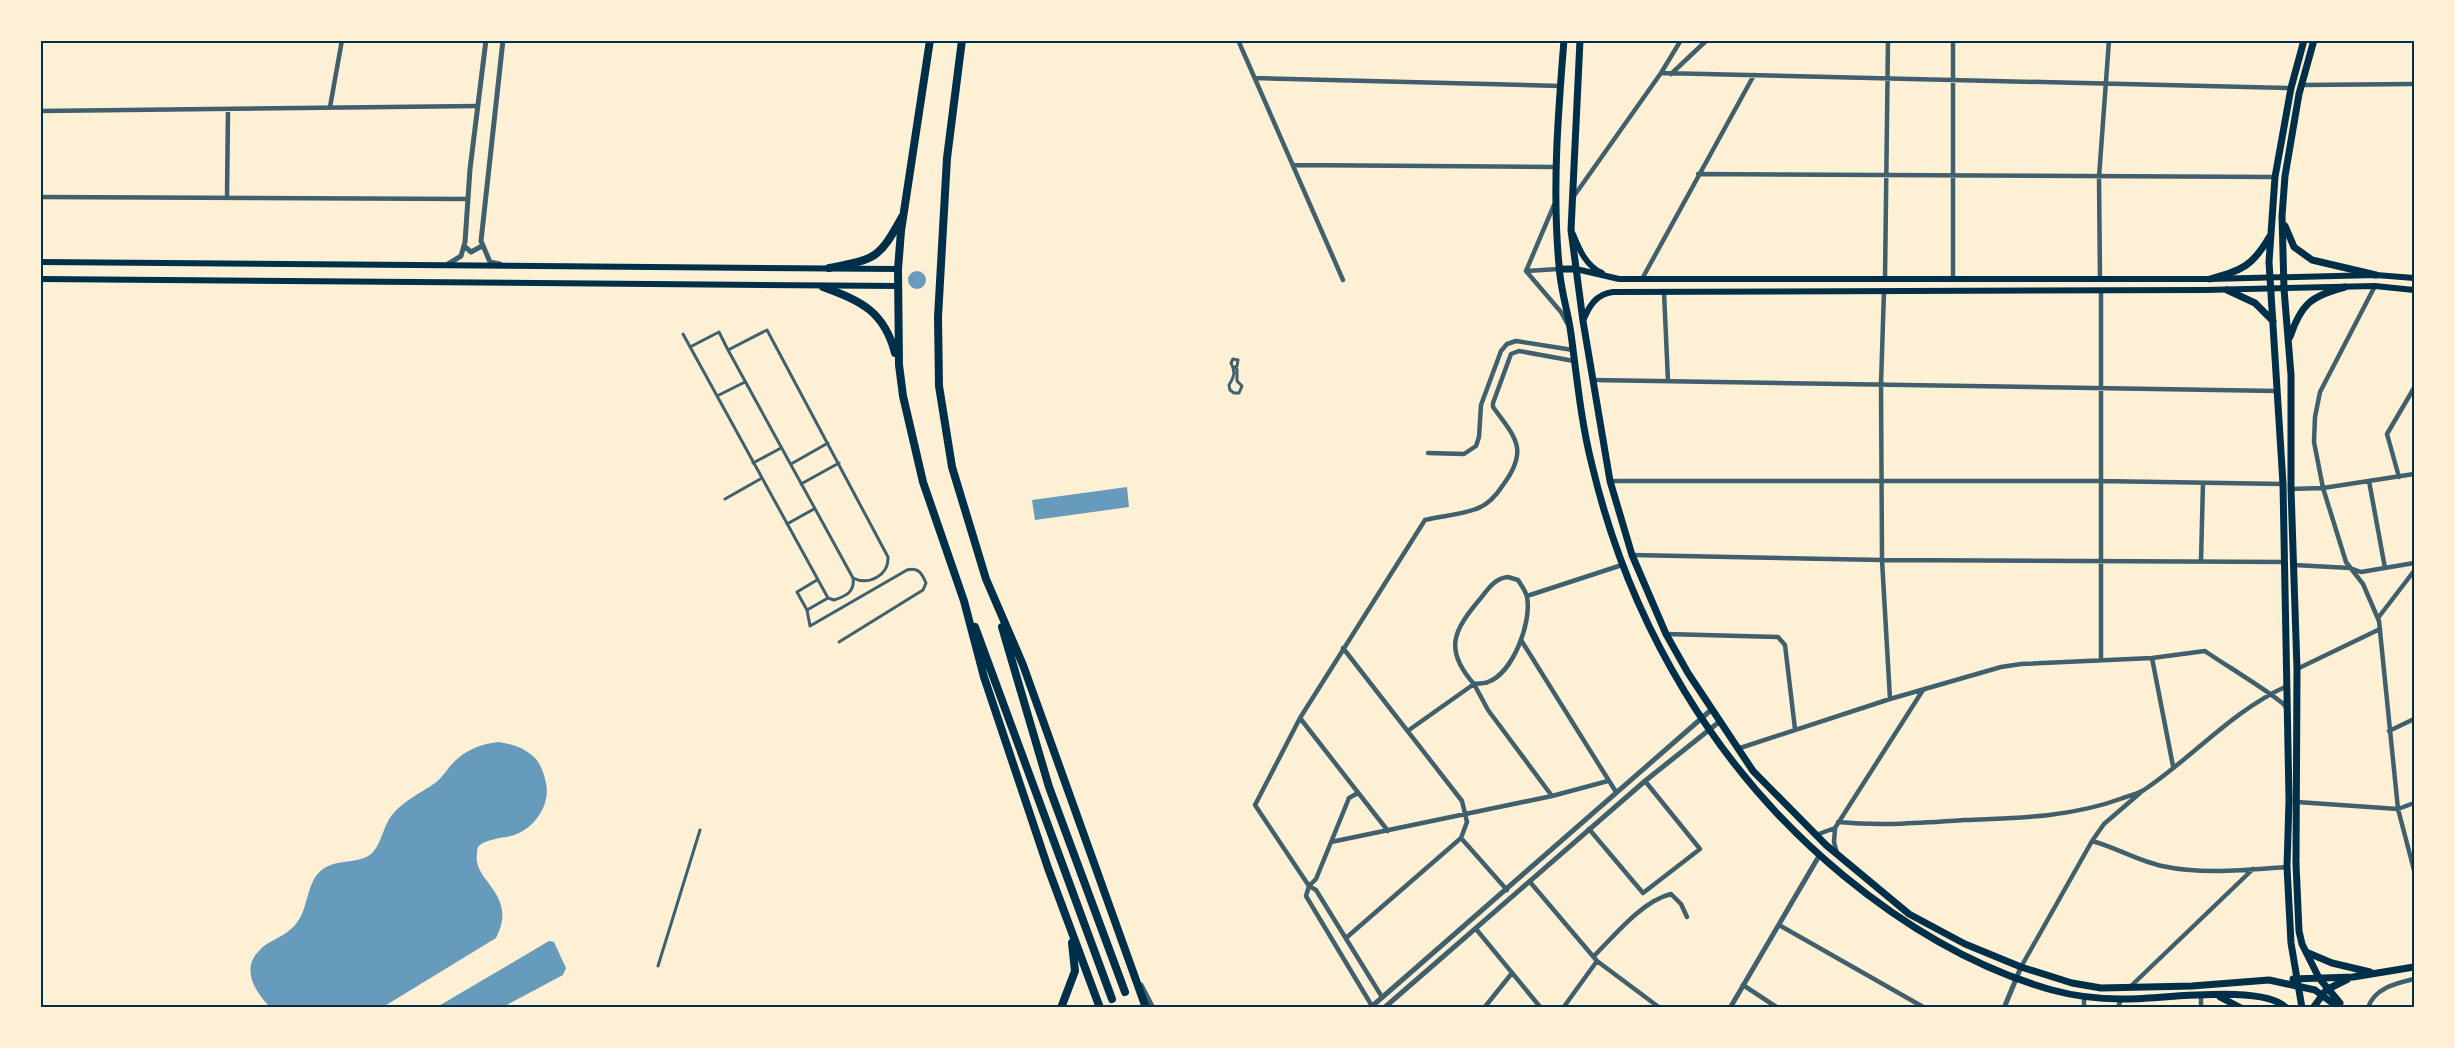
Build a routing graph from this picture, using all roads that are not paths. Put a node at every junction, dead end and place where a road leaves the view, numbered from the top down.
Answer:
1 (342, 40) edge
2 (486, 40) edge
3 (503, 40) edge
4 (930, 40) edge
5 (962, 40) edge
6 (1238, 40) edge
7 (1564, 40) edge
8 (1580, 40) edge
9 (1681, 40) edge
10 (1707, 40) edge
11 (1888, 40) edge
12 (1953, 40) edge
13 (2109, 40) edge
14 (2304, 40) edge
15 (2314, 40) edge
16 (1661, 74) junction
17 (1671, 74) junction
18 (1754, 75) junction
19 (1888, 77) junction
20 (1255, 78) junction
21 (1953, 80) junction
22 (2104, 83) junction
23 (2415, 84) edge
24 (2301, 85) junction
25 (1560, 86) junction
26 (2291, 88) junction
27 (478, 106) junction
28 (330, 107) junction
29 (228, 109) junction
30 (40, 111) edge
31 (1293, 165) junction
32 (1557, 167) junction
33 (1698, 174) junction
34 (1886, 176) junction
35 (1952, 176) junction
36 (2099, 177) junction
37 (2275, 177) junction
38 (40, 197) edge
39 (1557, 197) junction
40 (227, 198) junction
41 (468, 199) junction
42 (1571, 200) junction
43 (905, 210) junction
44 (2282, 216) junction
45 (1571, 230) junction
46 (2271, 234) junction
47 (464, 246) junction
48 (482, 246) junction
49 (40, 261) edge
50 (448, 264) junction
51 (501, 265) junction
52 (829, 268) junction
53 (1559, 268) junction
54 (898, 269) junction
55 (1576, 269) junction
56 (1526, 271) junction
57 (2376, 274) junction
58 (2270, 276) junction
59 (2283, 276) junction
60 (2415, 278) edge
61 (40, 279) edge
62 (1619, 279) junction
63 (1642, 279) junction
64 (1662, 279) junction
65 (1798, 279) junction
66 (1885, 279) junction
67 (1953, 279) junction
68 (2100, 279) junction
69 (2210, 279) junction
70 (1343, 280) dead end
71 (898, 286) junction
72 (2375, 286) junction
73 (823, 287) junction
74 (2345, 287) junction
75 (2271, 289) junction
76 (2284, 289) junction
77 (2101, 290) junction
78 (2228, 290) junction
79 (2415, 290) edge
80 (1798, 291) junction
81 (1884, 291) junction
82 (1663, 292) junction
83 (1583, 321) junction
84 (2273, 321) junction
85 (1571, 330) junction
86 (683, 334) dead end
87 (2289, 343) junction
88 (690, 347) junction
89 (728, 350) junction
90 (1573, 350) junction
91 (1575, 362) junction
92 (899, 365) junction
93 (1593, 380) junction
94 (1237, 381) joint
95 (1668, 381) junction
96 (745, 382) junction
97 (1881, 384) junction
98 (2101, 388) junction
99 (2415, 388) edge
100 (2279, 391) junction
101 (717, 396) junction
102 (828, 443) junction
103 (781, 448) junction
104 (1428, 453) dead end
105 (753, 463) junction
106 (839, 463) junction
107 (791, 464) junction
108 (2415, 474) edge
109 (2399, 477) junction
110 (762, 478) junction
111 (1881, 480) junction
112 (1610, 481) junction
113 (2100, 481) junction
114 (2369, 481) junction
115 (2202, 483) junction
116 (801, 484) junction
117 (2283, 484) junction
118 (2323, 488) junction
119 (2291, 489) junction
120 (725, 499) dead end
121 (815, 508) junction
122 (787, 524) junction
123 (1632, 555) junction
124 (1882, 560) junction
125 (2100, 560) junction
126 (2201, 561) junction
127 (2285, 562) junction
128 (2415, 563) edge
129 (1622, 565) junction
130 (2294, 565) junction
131 (2350, 568) junction
132 (2385, 568) junction
133 (2415, 571) edge
134 (853, 578) junction
135 (817, 580) junction
136 (991, 591) junction
137 (1527, 596) junction
138 (828, 598) junction
139 (964, 601) junction
140 (807, 610) junction
141 (2378, 618) junction
142 (2380, 629) junction
143 (1666, 634) junction
144 (1521, 640) junction
145 (839, 642) dead end
146 (1343, 648) junction
147 (2152, 658) junction
148 (2101, 660) junction
149 (2297, 669) junction
150 (1474, 684) junction
151 (2287, 686) junction
152 (1923, 690) junction
153 (2269, 694) junction
154 (1890, 699) junction
155 (2287, 709) junction
156 (1711, 710) junction
157 (1700, 717) junction
158 (1300, 718) junction
159 (2415, 718) edge
160 (1719, 722) junction
161 (1795, 729) junction
162 (1409, 730) junction
163 (1709, 730) junction
164 (2389, 730) junction
165 (1737, 749) junction
166 (2173, 766) junction
167 (1608, 781) junction
168 (1645, 781) junction
169 (2142, 791) junction
170 (1616, 792) junction
171 (1358, 793) junction
172 (1552, 796) junction
173 (2297, 802) junction
174 (2415, 803) edge
175 (2398, 809) junction
176 (1467, 814) junction
177 (1839, 822) junction
178 (1835, 828) junction
179 (1589, 829) junction
180 (700, 830) dead end
181 (1388, 831) junction
182 (1816, 835) junction
183 (1461, 838) junction
184 (2092, 841) junction
185 (1331, 842) junction
186 (1837, 854) junction
187 (1819, 856) junction
188 (2288, 867) junction
189 (2253, 869) junction
190 (2415, 870) edge
191 (1530, 882) junction
192 (1309, 886) junction
193 (1507, 890) junction
194 (1687, 917) dead end
195 (1779, 925) junction
196 (1476, 929) junction
197 (1071, 932) junction
198 (1346, 938) junction
199 (2306, 952) junction
200 (1595, 958) junction
201 (658, 966) dead end
202 (2415, 966) edge
203 (2021, 968) junction
204 (1512, 973) junction
205 (2375, 974) junction
206 (1134, 975) junction
207 (2353, 977) junction
208 (2319, 978) junction
209 (2017, 979) junction
210 (2415, 980) edge
211 (2298, 982) junction
212 (1743, 985) junction
213 (2130, 988) junction
214 (1125, 992) dead end
215 (2325, 992) junction
216 (2201, 996) junction
217 (2217, 996) junction
218 (1382, 997) junction
219 (2084, 997) junction
220 (1112, 999) dead end
221 (2122, 999) junction
222 (1649, 1000) junction
223 (1371, 1006) edge
224 (1061, 1008) edge
225 (1100, 1008) edge
226 (1146, 1008) edge
227 (1153, 1008) edge
228 (1384, 1008) edge
229 (1484, 1008) edge
230 (1541, 1008) edge
231 (1563, 1008) edge
232 (1644, 1008) edge
233 (1660, 1008) edge
234 (1730, 1008) edge
235 (1778, 1008) edge
236 (1925, 1008) edge
237 (2004, 1008) edge
238 (2084, 1008) edge
239 (2117, 1008) edge
240 (2201, 1008) edge
241 (2241, 1008) edge
242 (2286, 1008) edge
243 (2302, 1008) edge
244 (2313, 1008) edge
245 (2341, 1008) edge
246 (2368, 1008) edge

1 - 28 street
2 - 27 street
3 - 48 street
4 - 43 highway
5 - 136 highway
6 - 20 street
7 - 25 main road
8 - 42 main road
9 - 16 street
10 - 17 street
11 - 19 street
12 - 21 street
13 - 22 street
14 - 26 main road
15 - 24 main road
16 - 17 street
16 - 42 street
17 - 18 street
18 - 19 street
18 - 33 street
19 - 21 street
19 - 34 street
20 - 25 street
20 - 31 street
21 - 22 street
21 - 35 street
22 - 26 street
22 - 36 street
23 - 24 street
24 - 44 main road
25 - 32 main road
26 - 37 main road
27 - 28 street
27 - 41 street
28 - 29 street
29 - 30 street
29 - 40 street
31 - 32 street
31 - 70 street
32 - 39 main road
33 - 34 street
33 - 63 street
34 - 35 street
34 - 66 street
35 - 36 street
35 - 67 street
36 - 37 street
36 - 68 street
37 - 46 main road
38 - 40 street
39 - 53 main road
39 - 56 street
40 - 41 street
41 - 47 street
42 - 45 main road
43 - 52 highway
43 - 54 highway
44 - 57 main road
44 - 59 main road
45 - 55 main road
45 - 62 main road
46 - 58 main road
46 - 69 main road
47 - 48 street
47 - 50 street
48 - 51 street
49 - 50 main road
50 - 51 main road
51 - 52 main road
52 - 54 main road
53 - 55 main road
53 - 56 street
53 - 85 main road
54 - 71 highway
55 - 62 main road
55 - 83 main road
56 - 85 street
57 - 59 main road
57 - 60 main road
58 - 59 main road
58 - 69 main road
58 - 75 main road
59 - 76 main road
61 - 73 main road
62 - 63 main road
63 - 64 main road
64 - 65 main road
64 - 82 main road
65 - 66 main road
65 - 80 main road
66 - 67 main road
66 - 81 main road
67 - 68 main road
68 - 69 main road
71 - 73 main road
71 - 92 highway
72 - 74 main road
72 - 79 main road
72 - 118 street
73 - 92 highway
74 - 76 main road
74 - 87 main road
75 - 76 main road
75 - 78 main road
75 - 84 main road
76 - 87 main road
77 - 78 main road
77 - 81 main road
77 - 98 street
78 - 84 main road
80 - 81 main road
80 - 82 main road
81 - 97 street
82 - 83 main road
82 - 95 street
83 - 93 main road
84 - 100 main road
85 - 90 main road
86 - 88 street
87 - 119 main road
88 - 89 street
88 - 101 street
89 - 96 street
89 - 102 street
90 - 91 main road
90 - 104 street
91 - 129 main road
91 - 146 street
92 - 139 highway
93 - 95 street
93 - 112 main road
94 - 94 street
95 - 97 street
96 - 101 street
96 - 103 street
97 - 98 street
97 - 111 street
98 - 100 street
98 - 113 street
99 - 109 street
100 - 117 main road
101 - 105 street
102 - 106 street
102 - 107 street
103 - 105 street
103 - 107 street
105 - 110 street
106 - 116 street
106 - 134 street
107 - 116 street
108 - 109 street
109 - 114 street
110 - 120 street
110 - 122 street
111 - 112 street
111 - 113 street
111 - 124 street
112 - 123 main road
113 - 115 street
113 - 125 street
114 - 118 street
114 - 132 street
115 - 117 street
115 - 126 street
116 - 121 street
117 - 127 main road
118 - 119 street
118 - 131 street
119 - 130 main road
121 - 122 street
121 - 134 street
122 - 135 street
123 - 124 street
123 - 143 main road
124 - 125 street
124 - 154 street
125 - 126 street
125 - 148 street
126 - 127 street
127 - 151 main road
128 - 132 street
129 - 137 street
129 - 157 main road
130 - 131 street
130 - 149 main road
131 - 132 street
131 - 141 street
133 - 141 street
134 - 138 street
135 - 138 street
135 - 140 street
136 - 206 highway
136 - 214 highway
137 - 144 street
137 - 150 street
138 - 140 street
139 - 197 highway
139 - 220 highway
140 - 145 street
141 - 142 street
142 - 149 street
142 - 164 street
143 - 156 main road
143 - 161 street
144 - 150 street
144 - 167 street
146 - 158 street
146 - 162 street
147 - 148 street
147 - 153 street
147 - 166 street
148 - 152 street
149 - 173 main road
150 - 162 street
150 - 172 street
151 - 153 street
151 - 155 main road
152 - 154 street
152 - 177 street
153 - 155 street
153 - 166 street
154 - 161 street
155 - 188 main road
156 - 157 street
156 - 160 main road
157 - 163 main road
157 - 170 street
158 - 171 street
158 - 192 street
159 - 164 street
160 - 163 street
160 - 165 main road
161 - 165 street
162 - 176 street
163 - 168 street
163 - 187 main road
164 - 175 street
165 - 182 main road
166 - 169 street
167 - 170 street
167 - 172 street
168 - 179 street
168 - 179 street
169 - 177 street
169 - 184 street
170 - 193 street
171 - 181 street
171 - 185 street
172 - 176 street
173 - 175 street
173 - 199 main road
174 - 175 street
175 - 190 street
176 - 181 street
176 - 183 street
177 - 178 street
178 - 182 street
178 - 186 street
179 - 191 street
180 - 201 street
181 - 185 street
182 - 186 main road
183 - 193 street
183 - 198 street
184 - 189 street
184 - 203 street
185 - 192 street
186 - 203 main road
187 - 195 street
187 - 209 main road
188 - 189 street
188 - 211 main road
189 - 213 street
191 - 196 street
191 - 200 street
192 - 198 street
192 - 223 street
193 - 218 street
194 - 200 street
195 - 212 street
195 - 236 street
196 - 204 street
196 - 228 street
197 - 224 highway
197 - 225 highway
198 - 218 street
199 - 205 main road
199 - 208 main road
200 - 222 street
200 - 231 street
202 - 205 main road
203 - 209 street
203 - 213 main road
204 - 229 street
204 - 230 street
205 - 207 main road
206 - 226 highway
206 - 227 street
207 - 208 main road
207 - 215 main road
208 - 211 main road
208 - 215 main road
209 - 219 main road
209 - 237 street
210 - 246 street
211 - 213 main road
211 - 215 main road
211 - 243 main road
212 - 234 street
212 - 235 street
215 - 244 main road
215 - 245 main road
216 - 217 main road
216 - 221 main road
216 - 240 street
217 - 241 main road
217 - 242 main road
218 - 223 street
219 - 221 main road
219 - 238 street
221 - 239 street
222 - 232 street
222 - 233 street

